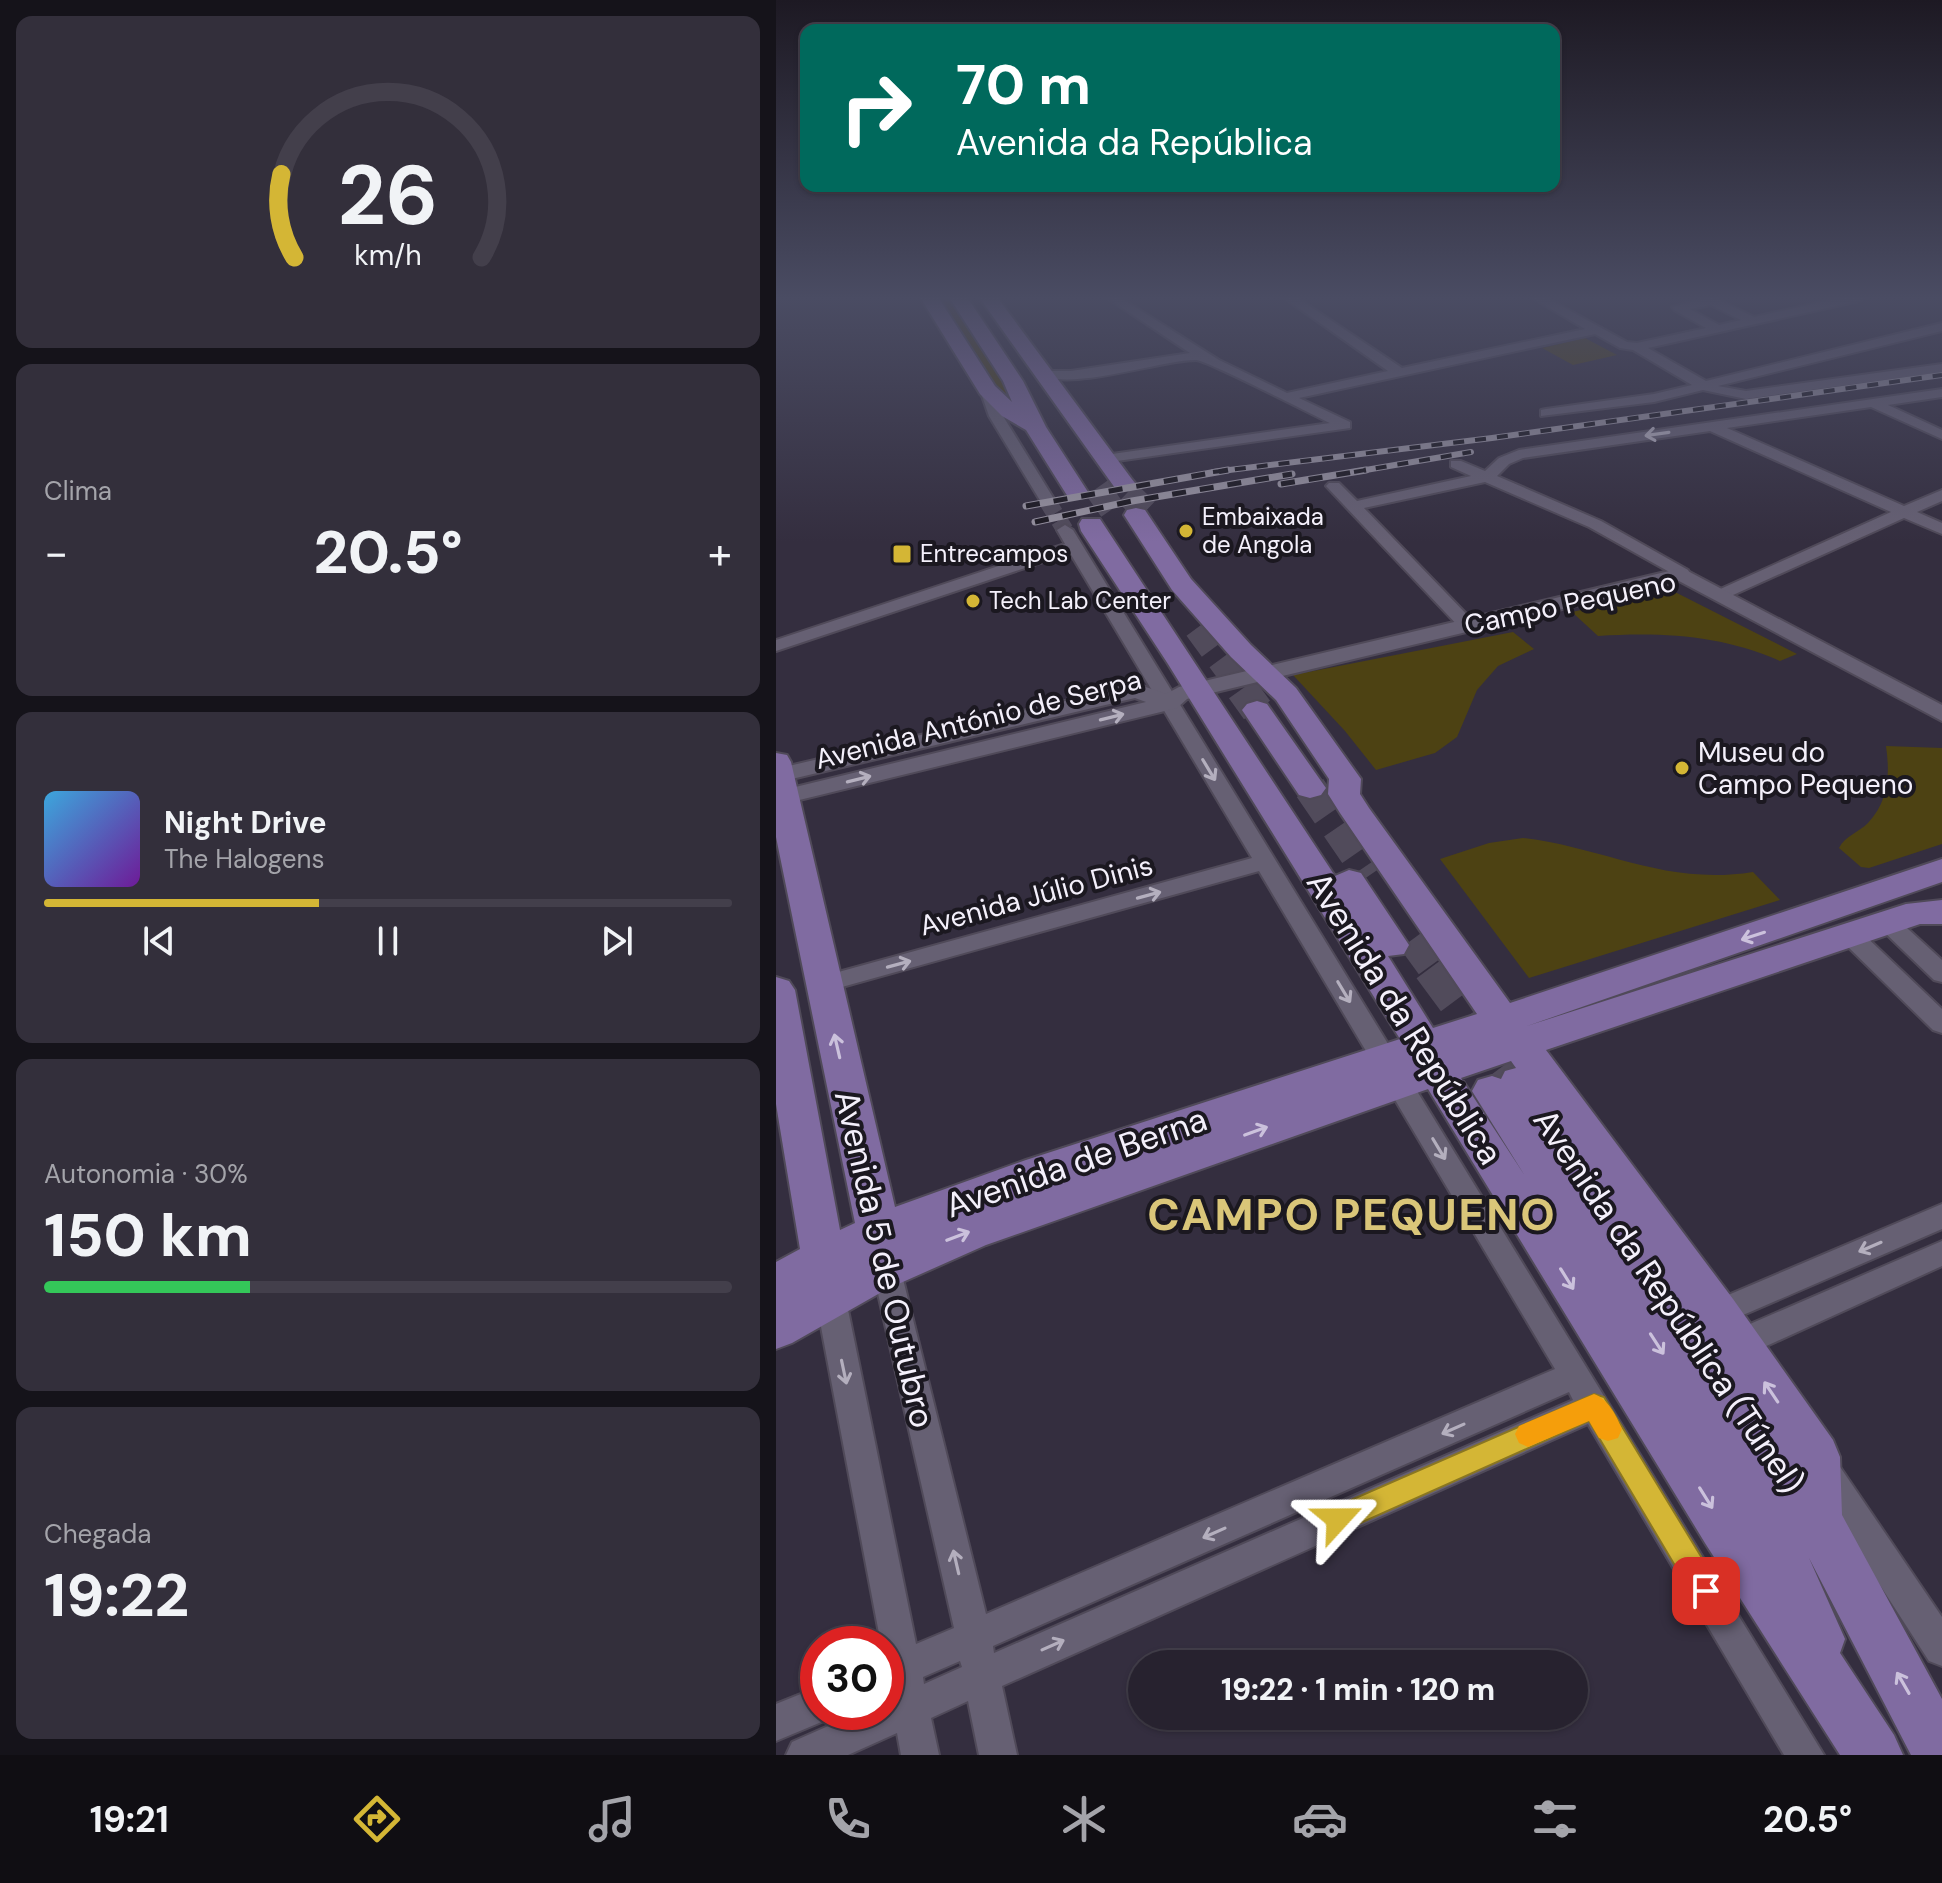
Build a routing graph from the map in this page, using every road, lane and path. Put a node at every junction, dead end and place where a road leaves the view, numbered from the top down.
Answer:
1 (980, 379) edge
2 (1012, 379) edge
3 (1026, 379) edge
4 (1046, 379) edge
5 (1249, 379) edge
6 (1372, 379) edge
7 (1694, 379) edge
8 (1730, 379) edge
9 (1863, 379) edge
10 (1705, 385) junction
11 (987, 390) junction
12 (1942, 393) edge
13 (1286, 397) junction
14 (1873, 403) junction
15 (1546, 413) dead end
16 (1035, 427) junction
17 (1711, 427) junction
18 (1066, 434) junction
19 (1942, 435) edge
20 (1103, 459) junction
21 (1456, 464) dead end
22 (1487, 477) junction
23 (1123, 483) tunnel mouth
24 (1334, 486) dead end
25 (1942, 495) edge
26 (1046, 499) tunnel mouth
27 (1354, 506) junction
28 (1942, 510) edge
29 (1904, 512) junction
30 (1921, 519) junction
31 (1104, 524) junction
32 (1942, 529) edge
33 (1820, 558) junction
34 (1682, 574) junction
35 (1194, 582) dead end
36 (1730, 599) junction
37 (1467, 625) junction
38 (1190, 630) tunnel mouth
39 (776, 646) edge
40 (1264, 673) junction
41 (1198, 690) junction
42 (1169, 703) junction
43 (1248, 712) tunnel mouth
44 (1942, 714) edge
45 (779, 783) edge
46 (1288, 791) junction
47 (1344, 794) junction
48 (1265, 862) junction
49 (1942, 870) edge
50 (1359, 878) tunnel mouth
51 (1862, 899) junction
52 (1922, 911) edge
53 (1838, 923) junction
54 (1402, 942) tunnel mouth
55 (1942, 974) edge
56 (824, 984) junction
57 (776, 996) edge
58 (1942, 1024) edge
59 (781, 1041) edge
60 (1508, 1059) junction
61 (1410, 1064) junction
62 (1942, 1216) edge
63 (883, 1249) junction
64 (1942, 1253) edge
65 (827, 1276) junction
66 (776, 1284) edge
67 (776, 1328) edge
68 (1728, 1328) junction
69 (1575, 1375) junction
70 (1594, 1406) junction
71 (1492, 1412) junction
72 (1510, 1442) junction
73 (1815, 1457) junction
74 (1817, 1520) junction
75 (887, 1626) edge
76 (973, 1638) junction
77 (1942, 1648) edge
78 (904, 1668) edge
79 (982, 1677) junction
80 (904, 1691) edge
81 (912, 1708) junction
82 (800, 1713) edge
83 (776, 1723) edge
84 (1864, 1738) edge
85 (1942, 1751) edge
86 (805, 1755) edge
87 (920, 1755) edge
88 (998, 1755) edge
89 (1805, 1755) edge

1 - 11 main road
2 - 16 main road
3 - 18 main road
4 - 20 main road
5 - 13 street
6 - 13 street
7 - 10 street
8 - 10 street
9 - 10 street
10 - 15 street
11 - 16 main road
11 - 26 street
12 - 14 street
13 - 20 street
14 - 17 street
14 - 19 street
16 - 18 main road
17 -> 22 street
17 - 29 street
18 - 20 main road
20 - 23 main road
21 - 22 street
22 - 27 street
22 - 34 street
24 - 27 street
25 - 29 street
27 - 37 street
28 - 30 street
29 - 30 street
29 - 33 street
30 - 32 street
30 - 33 street
31 - 35 main road
31 - 38 main road
31 - 39 street
31 - 40 main road
31 - 41 main road, Avenida da República
31 - 42 street, Avenida da República
33 - 36 street
34 - 36 street, Campo Pequeno
34 - 37 street, Campo Pequeno
36 - 44 street, Campo Pequeno
37 - 40 street, Campo Pequeno
40 - 41 street, Campo Pequeno
40 - 47 main road
41 - 42 street, Avenida António de Serpa
41 - 46 main road, Avenida da República
42 - 45 street, Avenida António de Serpa
42 -> 48 street, Avenida da República
43 - 46 main road
45 - 56 main road, Avenida 5 de Outubro
46 - 47 main road
46 - 61 main road, Avenida da República
47 - 60 main road
56 -> 48 street, Avenida Júlio Dinis
48 -> 61 street, Avenida da República
49 - 51 main road
50 - 54 main road
51 - 52 main road
51 - 53 main road
52 - 53 main road
52 - 55 street
53 - 58 street
53 - 60 main road
56 - 57 main road
63 -> 56 main road, Avenida 5 de Outubro
57 - 59 main road, Avenida 5 de Outubro
59 - 65 main road, Avenida 5 de Outubro
60 - 61 main road, Avenida de Berna
60 - 68 main road
60 - 74 main road, Avenida da República (Túnel)
60 -> 84 main road, Avenida da República (Túnel)
61 - 63 main road, Avenida de Berna
61 -> 69 street, Avenida da República
61 -> 84 main road, Avenida da República
62 -> 68 street
63 - 65 main road, Avenida de Berna
76 -> 63 street, Avenida 5 de Outubro
64 - 68 street
65 - 66 main road, Avenida de Berna
65 - 67 main road, Avenida de Berna
65 -> 75 street, Avenida 5 de Outubro
73 -> 68 main road
69 - 70 street, Avenida da República
69 - 71 street
70 - 72 street
70 - 89 street, Avenida da República
71 - 72 street
71 -> 76 street
79 -> 72 street
73 - 74 main road
73 - 77 street
85 -> 74 main road
76 - 78 street
76 - 79 street, Avenida 5 de Outubro
79 - 81 street
79 - 88 street, Avenida 5 de Outubro
80 - 81 street, Avenida 5 de Outubro
81 - 86 street
81 - 87 street, Avenida 5 de Outubro
82 - 83 street

